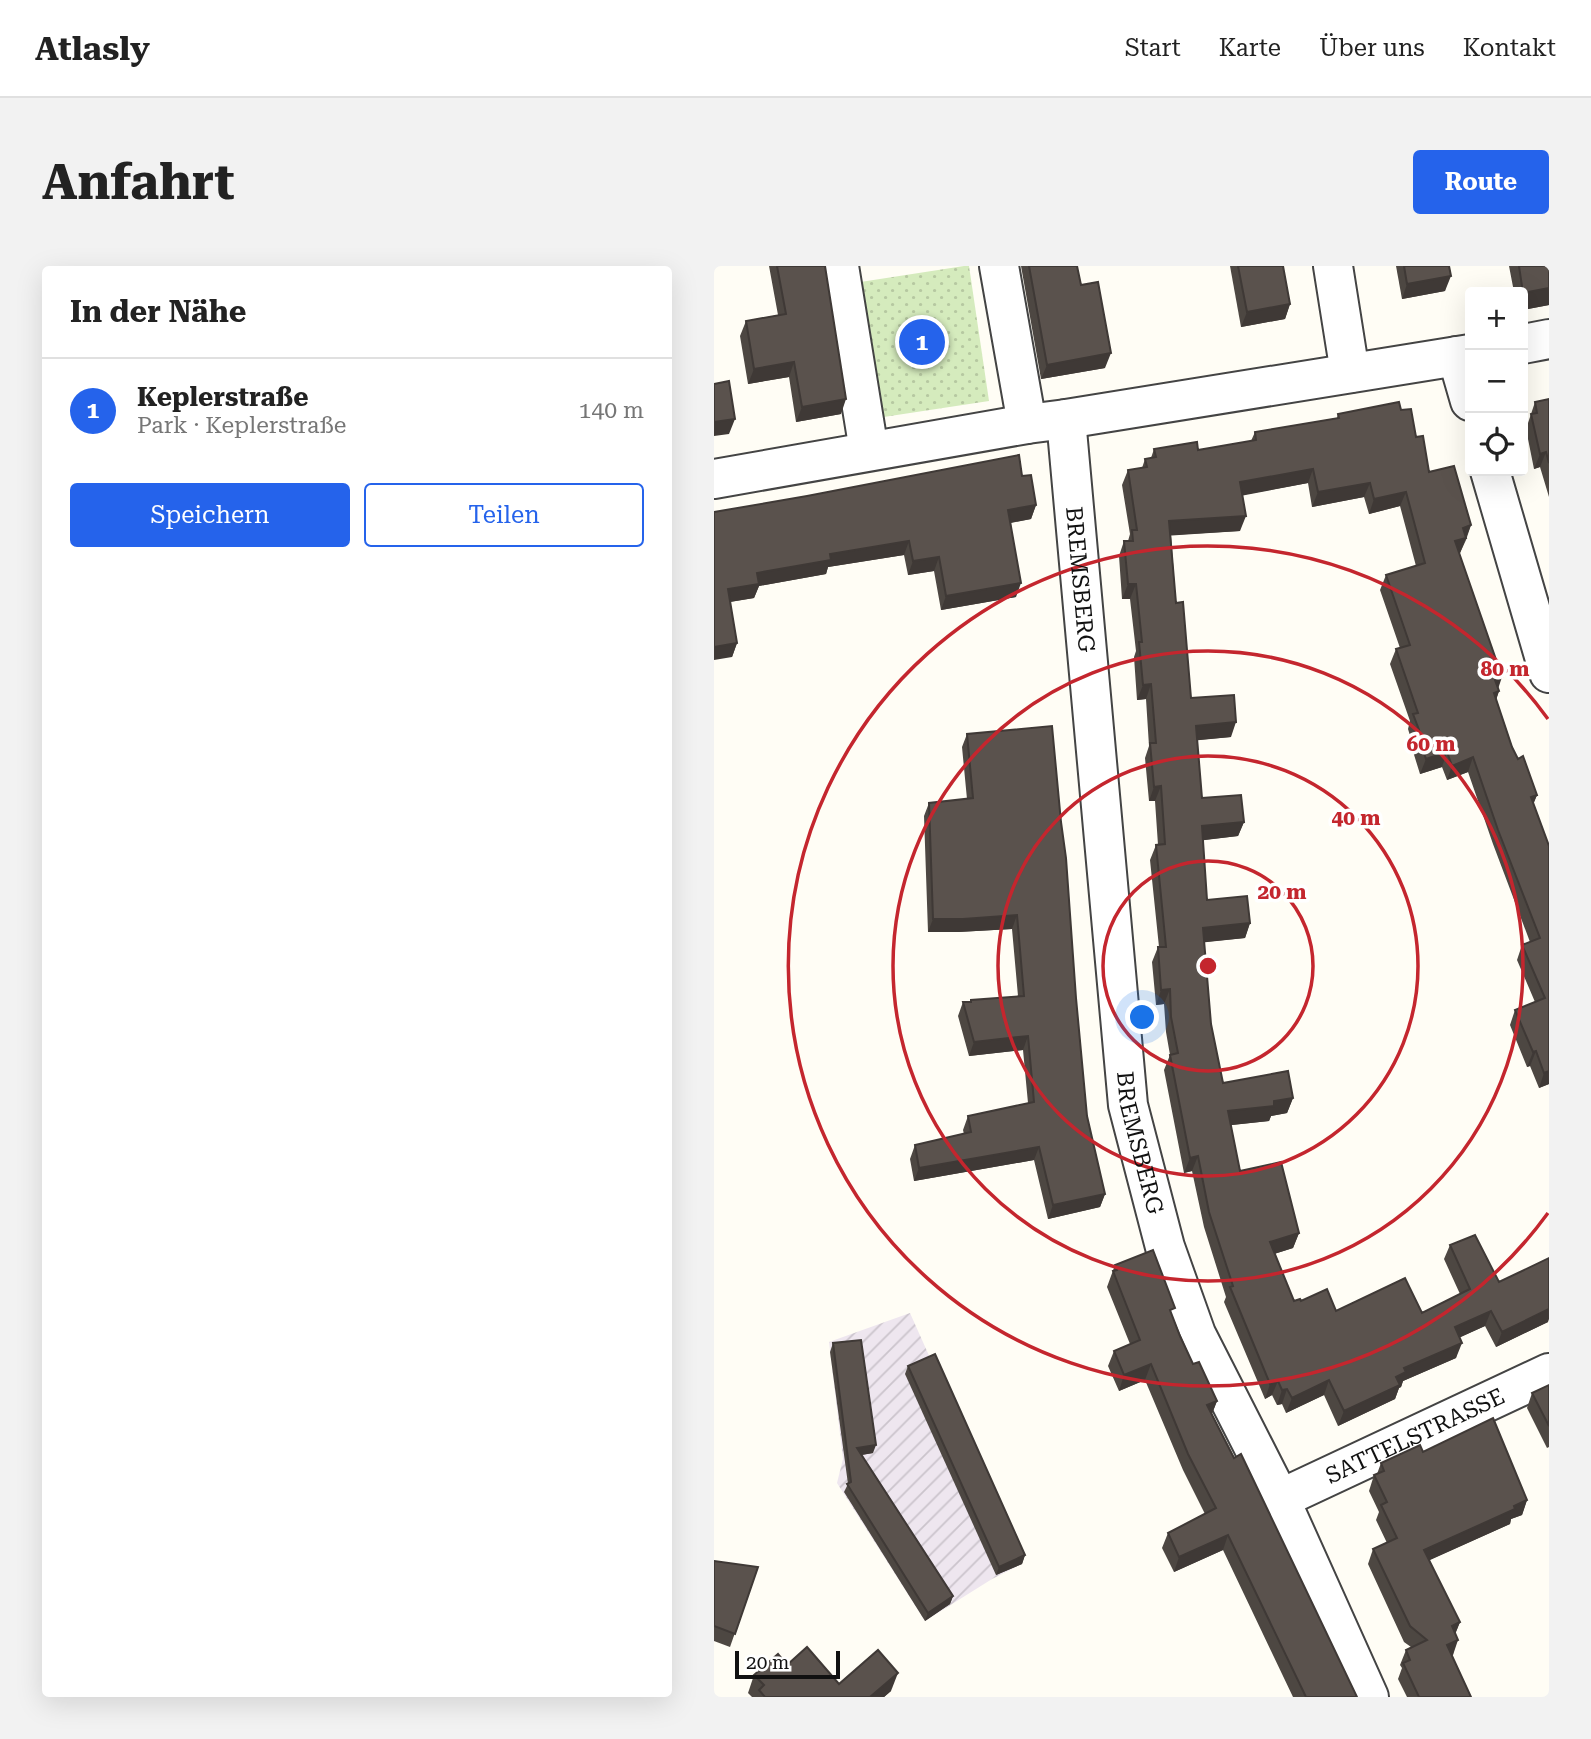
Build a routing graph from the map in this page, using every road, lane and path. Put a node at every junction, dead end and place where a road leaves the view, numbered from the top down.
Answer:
1 (839, 266) edge
2 (999, 266) edge
3 (1333, 266) edge
4 (1549, 339) edge
5 (1528, 343) edge
6 (1464, 355) edge
7 (1350, 373) junction
8 (1066, 419) junction
9 (1027, 424) junction
10 (869, 451) junction
11 (1491, 476) edge
12 (714, 479) edge
13 (1549, 673) edge
14 (1549, 1373) edge
15 (1280, 1499) junction
16 (1369, 1697) edge

1 - 10 street
2 - 9 street
3 - 7 street
4 - 5 street
6 - 7 street
7 - 8 street
8 - 9 street
8 - 15 street, BREMSBERG
9 - 10 street
10 - 12 street
11 - 13 street
14 - 15 street, SATTELSTRASSE
15 - 16 street, BREMSBERG

